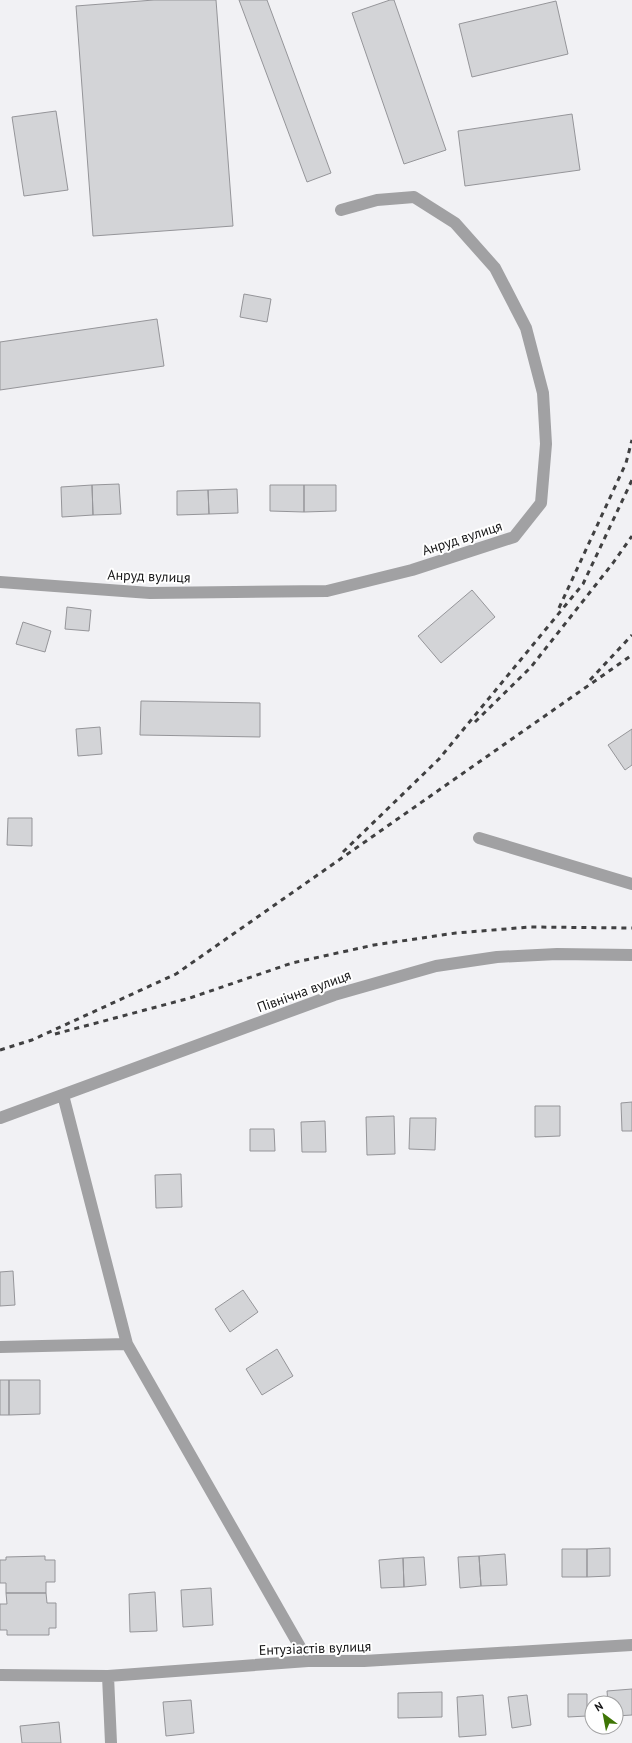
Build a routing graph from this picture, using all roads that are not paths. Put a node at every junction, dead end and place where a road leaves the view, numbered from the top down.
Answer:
1 (341, 210) dead end
2 (0, 582) edge
3 (479, 838) dead end
4 (632, 884) edge
5 (632, 955) edge
6 (63, 1095) junction
7 (0, 1118) edge
8 (127, 1344) junction
9 (0, 1346) edge
10 (632, 1645) edge
11 (308, 1661) junction
12 (0, 1675) edge
13 (108, 1676) junction
14 (111, 1743) edge

1 - 2 street, Анруд вулиця
3 - 4 street
5 - 6 street, Північна вулиця
6 - 7 street, Північна вулиця
6 - 8 street
8 - 9 street
8 - 11 street
10 - 11 street, Ентузіастів вулиця
11 - 13 street, Ентузіастів вулиця
12 - 13 street, Ентузіастів вулиця
13 - 14 street

